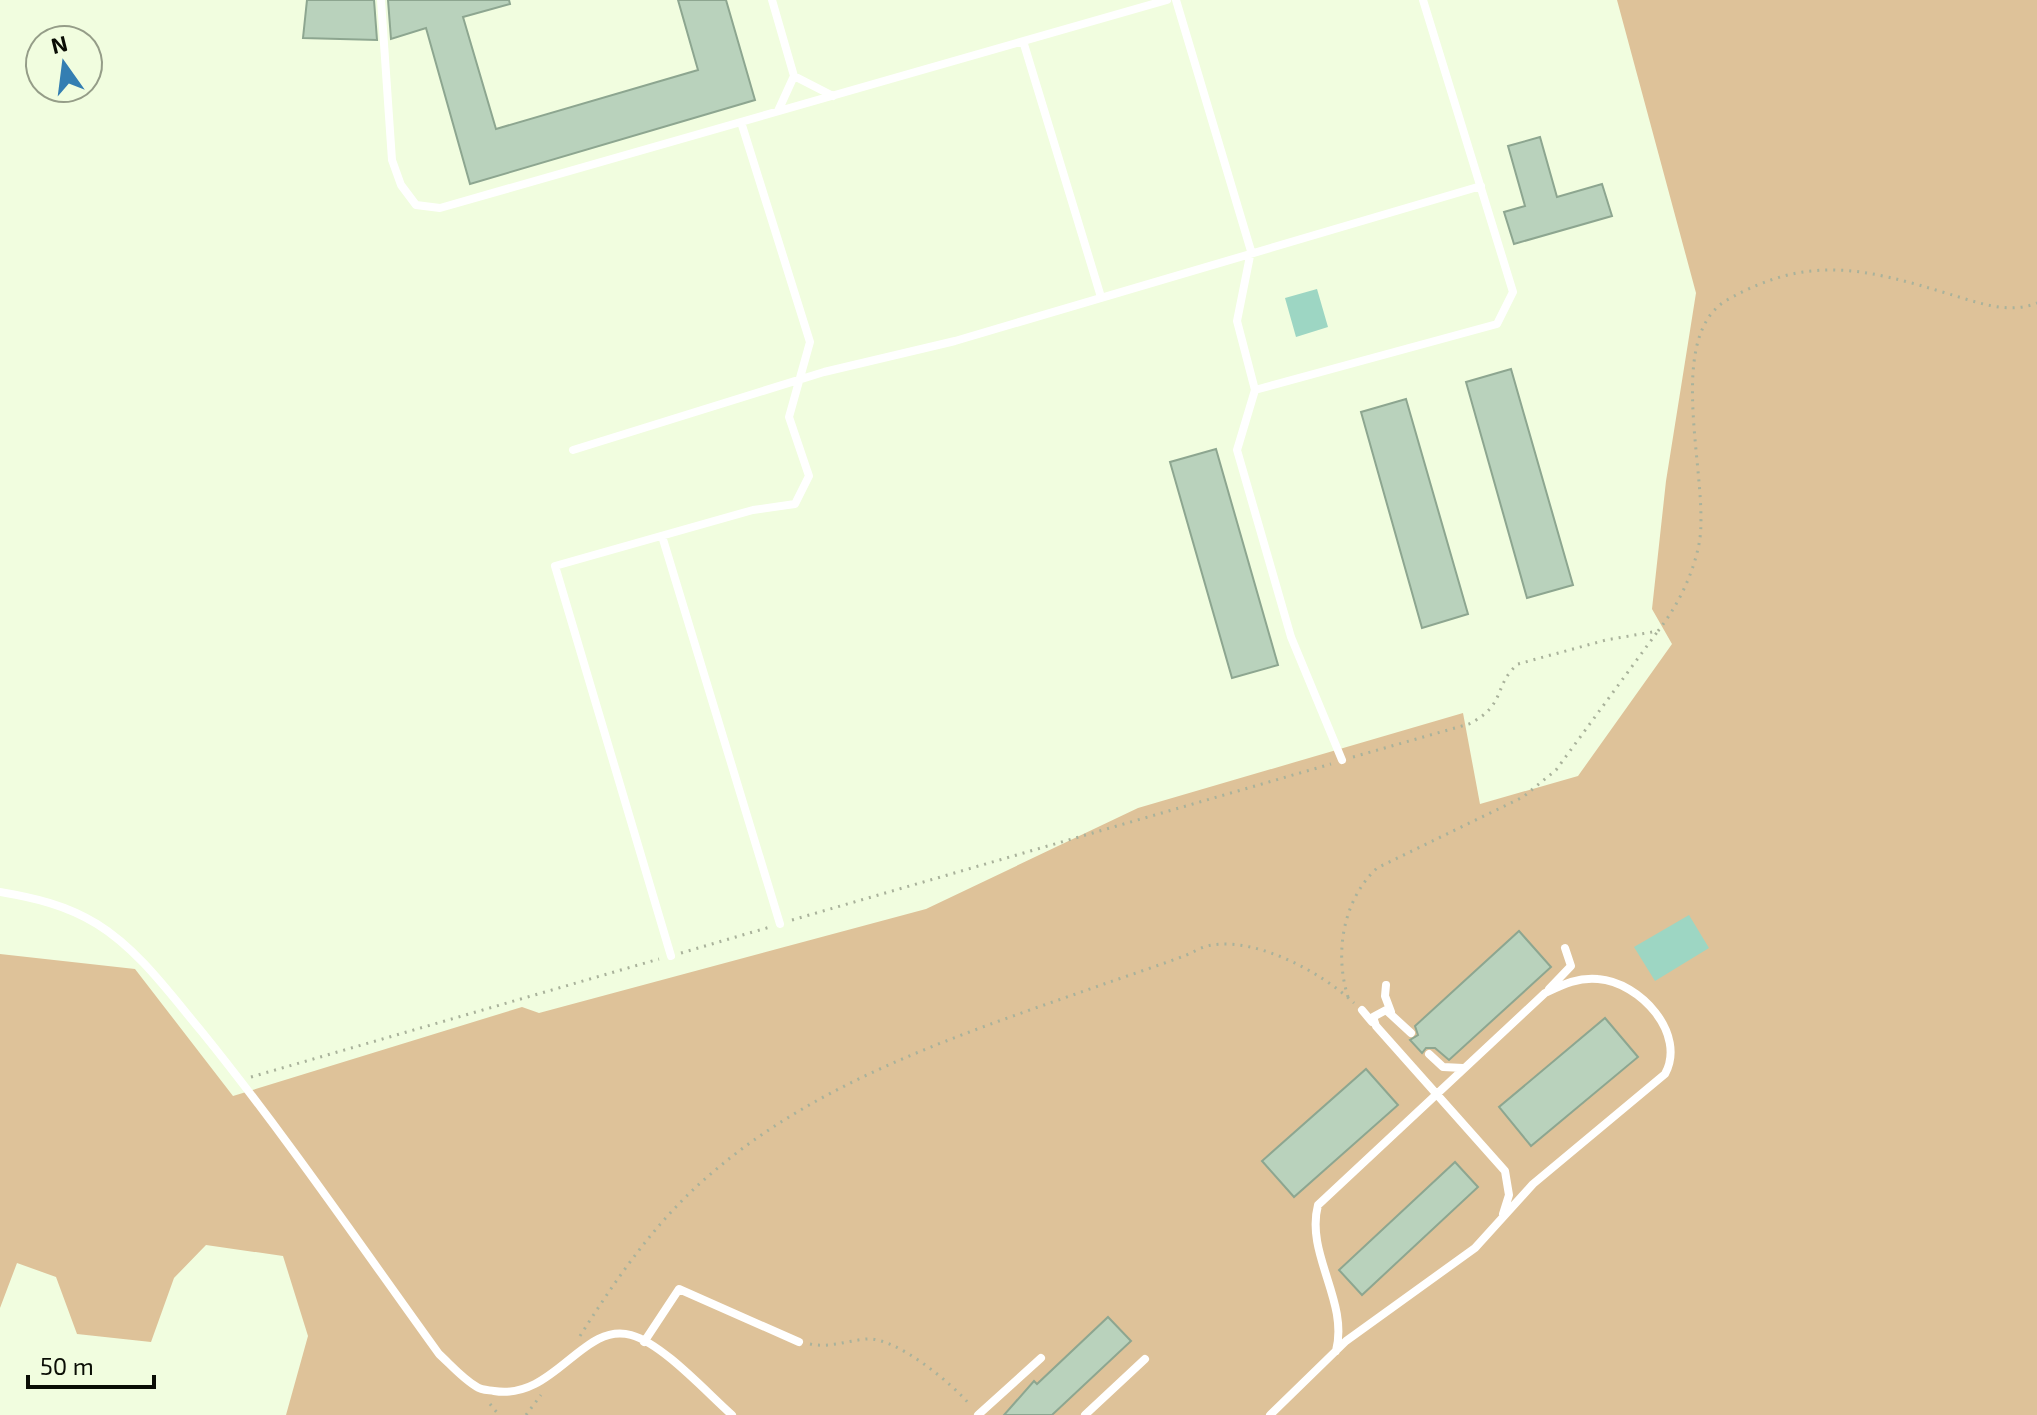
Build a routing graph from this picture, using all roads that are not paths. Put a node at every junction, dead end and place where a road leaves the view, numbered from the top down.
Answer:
1 (381, 0) edge
2 (772, 0) edge
3 (1167, 0) edge
4 (1176, 0) edge
5 (1423, 0) edge
6 (1023, 41) junction
7 (794, 76) junction
8 (833, 96) junction
9 (778, 111) junction
10 (741, 122) junction
11 (1481, 186) junction
12 (1251, 251) junction
13 (1101, 297) junction
14 (801, 380) junction
15 (1255, 390) junction
16 (573, 450) dead end
17 (662, 536) junction
18 (1342, 760) road end
19 (0, 892) edge
20 (780, 924) road end
21 (1565, 948) dead end
22 (671, 956) road end
23 (1386, 985) dead end
24 (1545, 993) junction
25 (1362, 1010) road end
26 (1392, 1013) junction
27 (1376, 1026) junction
28 (1411, 1033) dead end
29 (1429, 1054) dead end
30 (1464, 1067) junction
31 (1436, 1094) junction
32 (1499, 1223) junction
33 (644, 1342) junction
34 (799, 1342) road end
35 (1336, 1351) junction
36 (1041, 1358) dead end
37 (1145, 1359) dead end
38 (732, 1415) edge
39 (978, 1415) edge
40 (1085, 1415) edge
41 (1270, 1415) edge

1 - 10 lane
2 - 7 lane
3 - 6 lane
4 - 12 lane
5 - 11 lane
6 - 8 lane
6 - 13 lane
7 - 8 lane
7 - 9 lane
8 - 9 lane
9 - 10 lane
10 - 14 lane
11 - 12 lane
11 - 15 lane
12 - 13 lane
12 - 15 lane
13 - 14 lane
14 - 16 lane
14 - 17 lane
15 - 18 lane
17 - 20 lane
17 - 22 lane
19 - 33 lane
21 - 24 lane
23 - 26 lane
24 - 30 lane
24 - 32 lane
25 - 27 lane
26 - 27 lane
26 - 28 lane
27 - 31 lane
29 - 30 lane
30 - 31 lane
31 - 32 lane
31 - 35 lane
32 - 35 lane
33 - 34 lane
33 - 38 lane
35 - 41 lane
36 - 39 lane
37 - 40 lane

